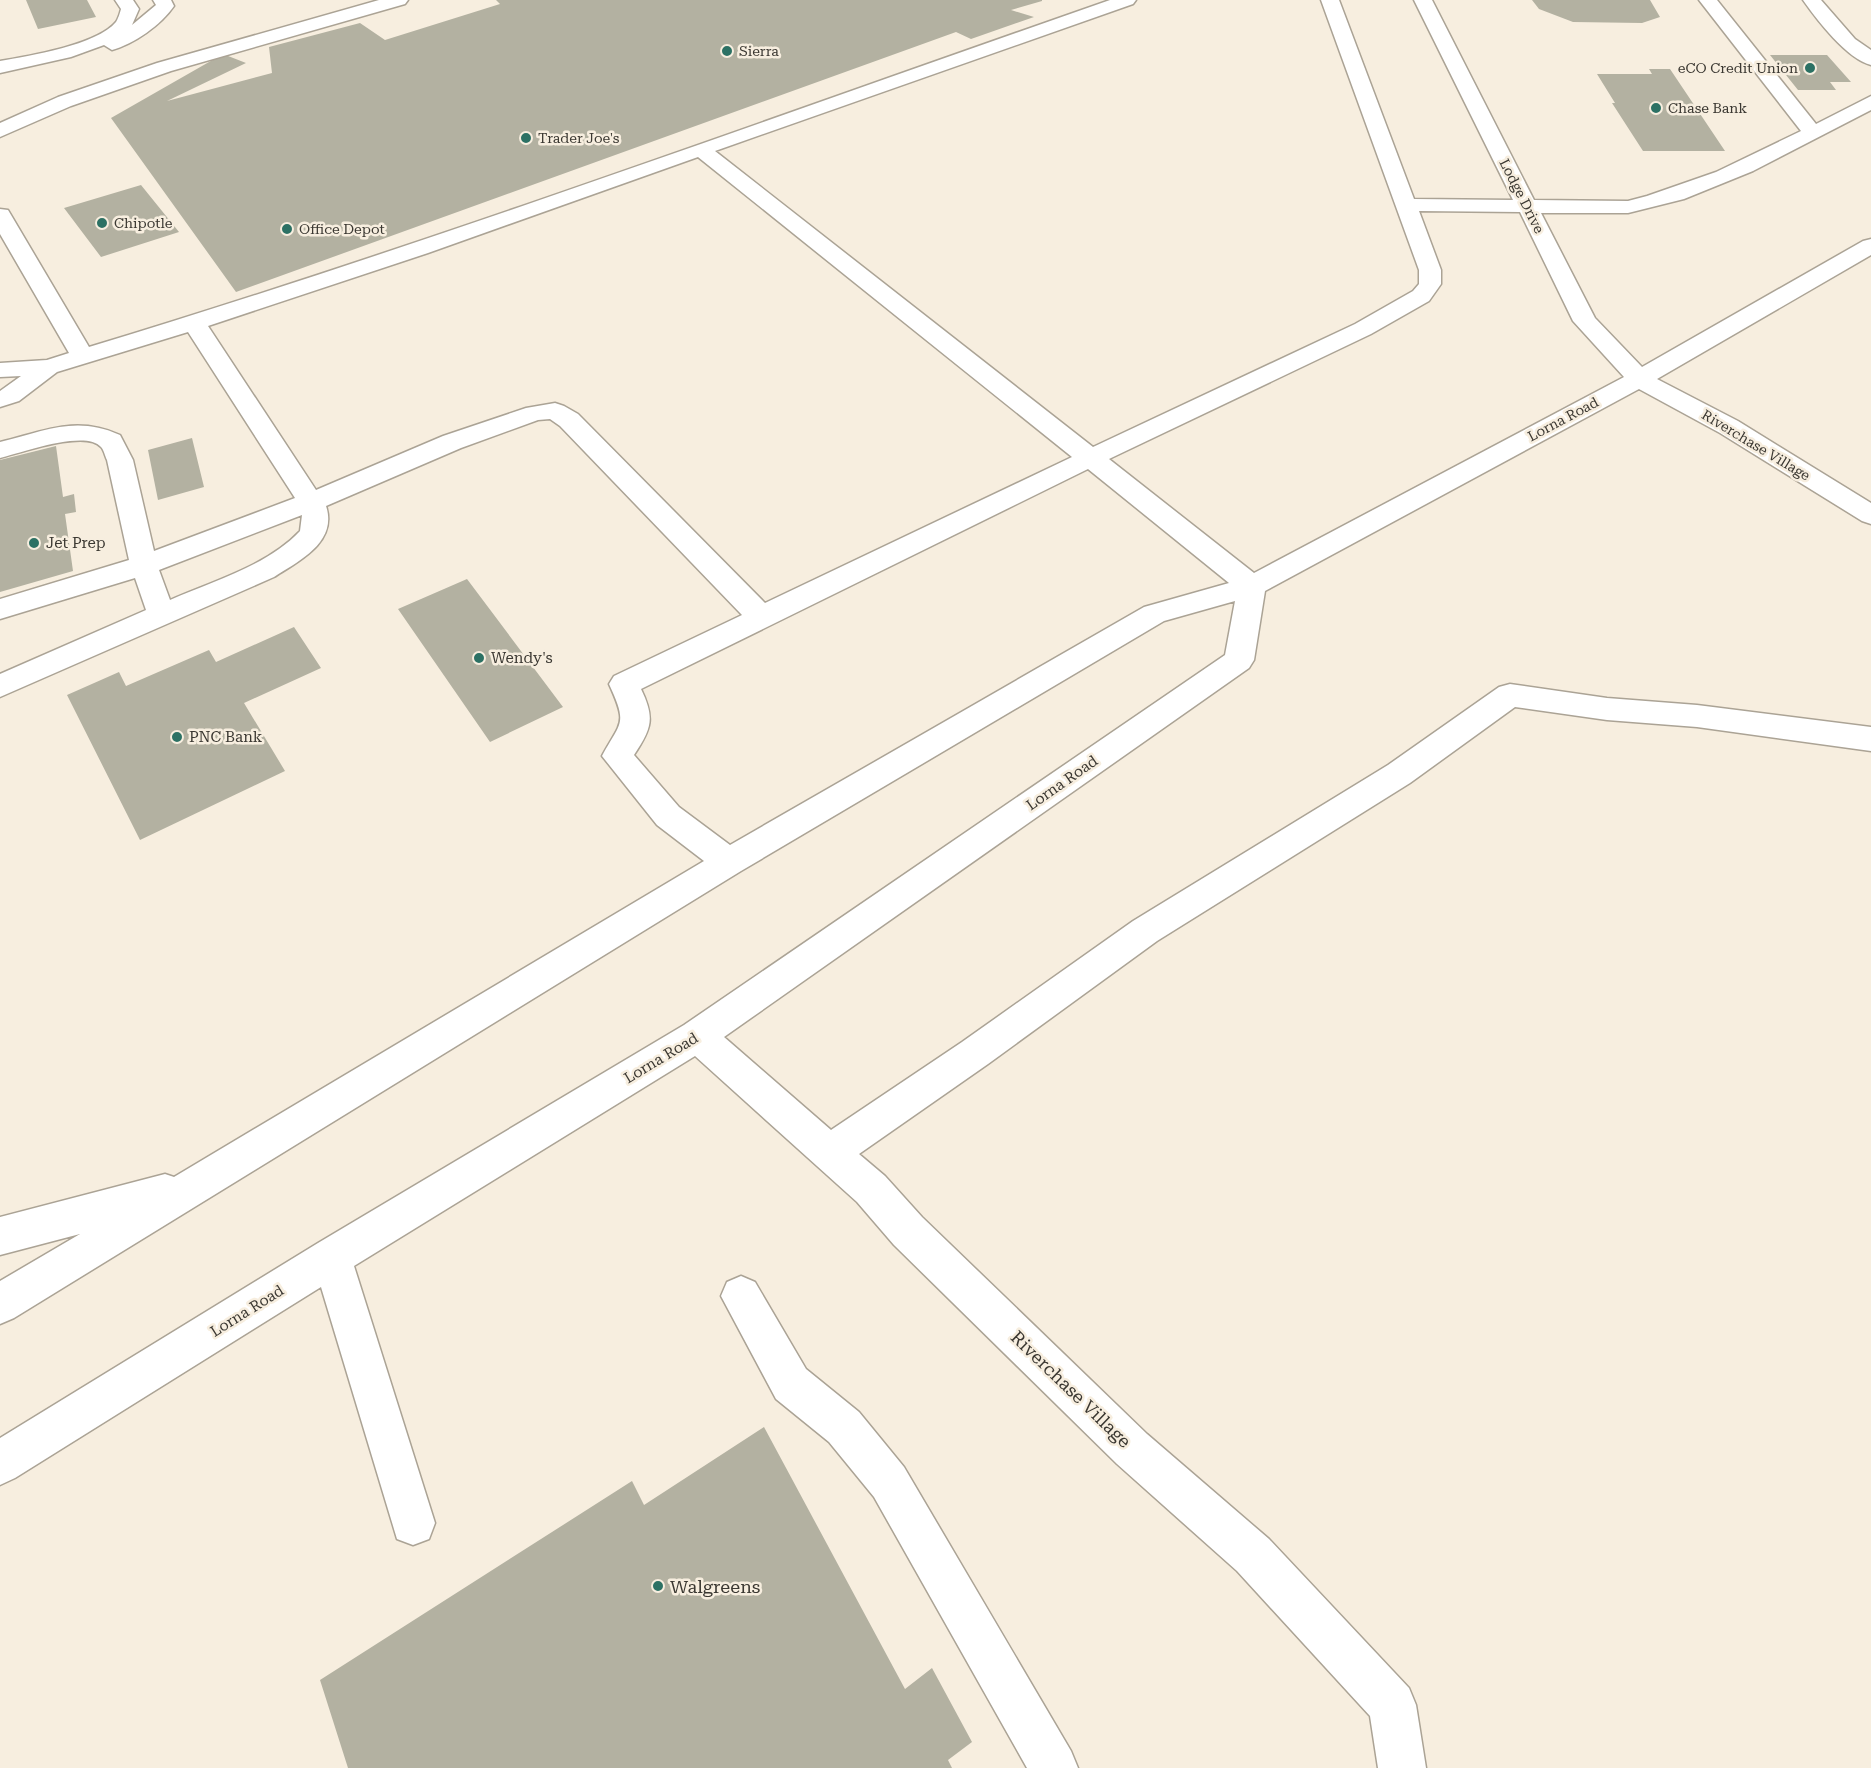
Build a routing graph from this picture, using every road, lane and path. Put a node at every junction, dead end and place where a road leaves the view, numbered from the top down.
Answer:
1 (124, 0) edge
2 (162, 0) edge
3 (399, 0) edge
4 (1127, 0) edge
5 (1330, 0) edge
6 (1423, 0) edge
7 (1708, 0) edge
8 (1812, 0) edge
9 (61, 53) junction
10 (1871, 59) edge
11 (0, 67) edge
12 (1871, 102) edge
13 (0, 131) edge
14 (1813, 133) junction
15 (701, 150) junction
16 (1406, 205) junction
17 (1528, 207) junction
18 (0, 215) edge
19 (1871, 246) edge
20 (194, 323) junction
21 (83, 357) junction
22 (50, 367) junction
23 (0, 370) edge
24 (1639, 379) junction
25 (0, 399) edge
26 (0, 450) edge
27 (1090, 459) junction
28 (311, 502) junction
29 (1871, 514) edge
30 (144, 565) junction
31 (1252, 586) junction
32 (0, 609) edge
33 (162, 615) junction
34 (761, 617) junction
35 (0, 686) edge
36 (1871, 739) edge
37 (729, 862) junction
38 (697, 1036) junction
39 (830, 1152) junction
40 (201, 1183) junction
41 (0, 1236) edge
42 (332, 1257) junction
43 (741, 1296) dead end
44 (0, 1304) edge
45 (0, 1463) edge
46 (412, 1523) dead end
47 (1054, 1768) edge
48 (1402, 1768) edge

1 - 9 street
2 - 9 street
3 - 13 street
4 - 15 street
5 - 16 street
6 - 17 street, Lodge Drive
7 - 14 street
8 - 10 street
9 - 11 street
12 - 14 street
14 - 17 street
15 - 20 street
15 - 27 street
16 - 17 street
16 - 27 street
17 - 24 street, Lodge Drive
18 - 21 street
19 - 24 street, Lorna Road
20 - 21 street
20 - 28 street
21 - 22 street
22 - 23 street
22 - 25 street
24 - 29 street, Riverchase Village
24 - 31 street, Lorna Road
26 - 30 street
27 - 31 street
27 - 34 street
28 - 30 street
28 - 33 street
28 - 34 street
30 - 32 street
30 - 33 street
31 - 37 street, Lorna Road
31 - 38 street, Lorna Road
33 - 35 street
34 - 37 street
36 - 39 street
37 - 40 street, Lorna Road
38 - 39 street, Riverchase Village
38 - 42 street, Lorna Road
39 - 48 street, Riverchase Village
40 - 41 street
40 - 44 street, Lorna Road
42 - 45 street, Lorna Road
42 - 46 street
43 - 47 street

